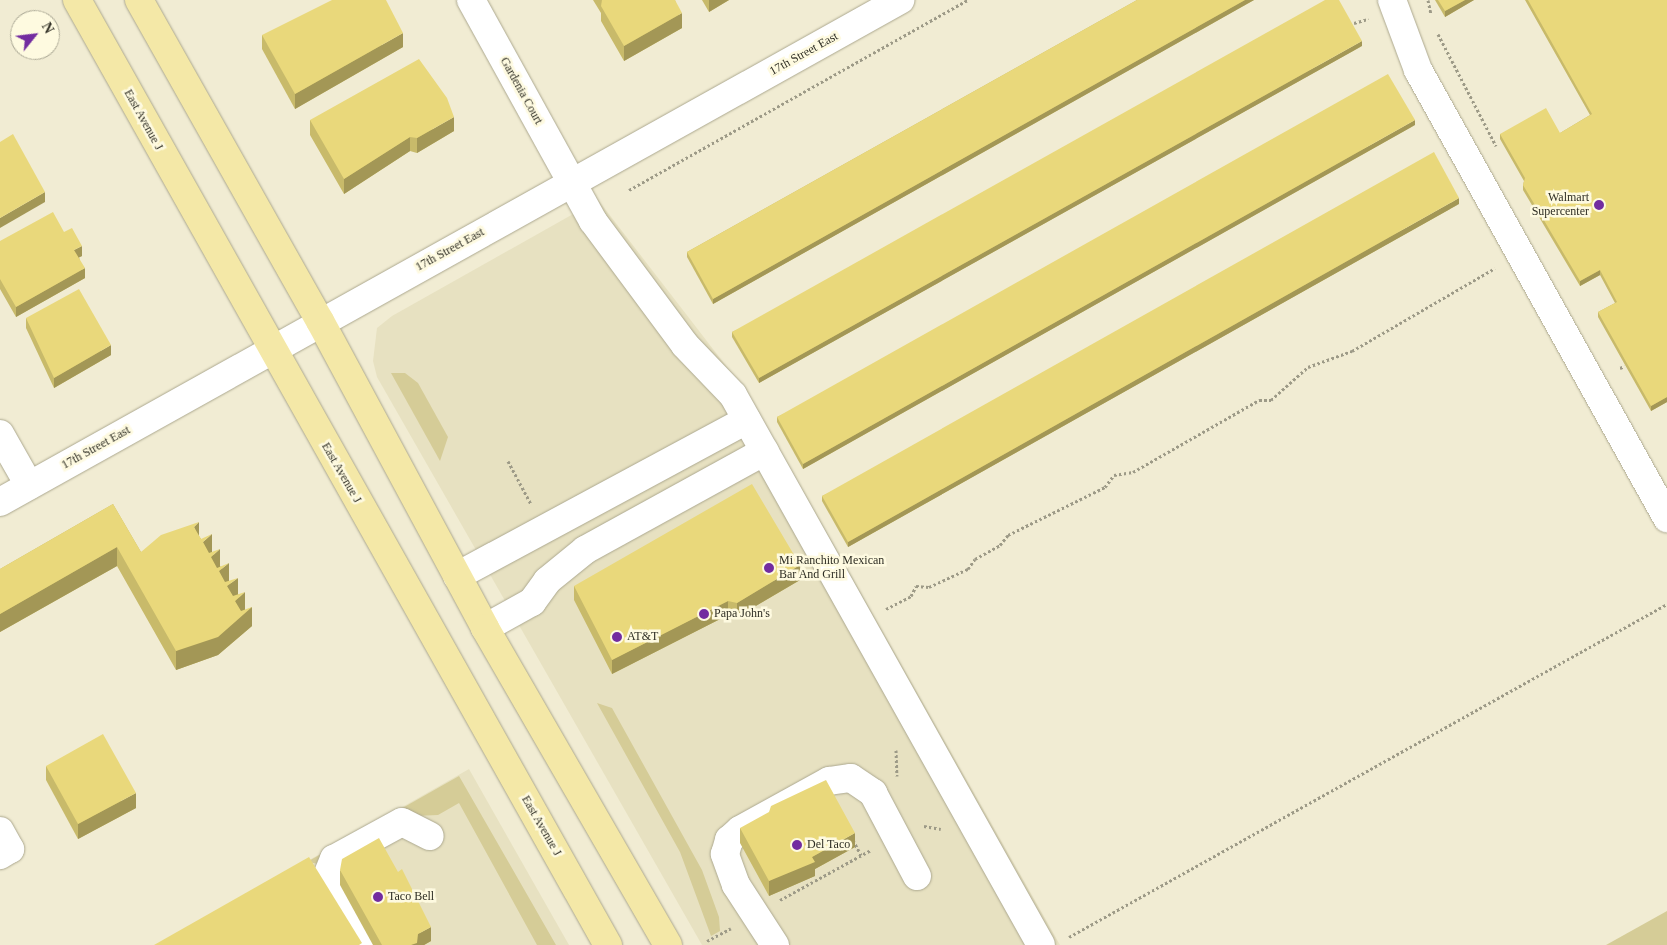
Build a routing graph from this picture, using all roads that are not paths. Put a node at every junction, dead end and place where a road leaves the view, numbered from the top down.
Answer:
1 (77, 0) edge
2 (139, 0) edge
3 (471, 0) edge
4 (1392, 0) edge
5 (893, 2) edge
6 (571, 182) junction
7 (320, 321) junction
8 (272, 349) junction
9 (747, 420) junction
10 (0, 434) edge
11 (765, 451) junction
12 (631, 482) junction
13 (29, 485) junction
14 (0, 502) edge
15 (648, 515) junction
16 (1667, 518) edge
17 (457, 576) junction
18 (485, 628) junction
19 (0, 831) edge
20 (430, 836) dead end
21 (0, 855) edge
22 (916, 876) dead end
23 (1051, 943) edge
24 (362, 945) edge
25 (608, 945) edge
26 (668, 945) edge
27 (775, 945) edge

1 - 8 main road, East Avenue J
2 - 7 main road
3 - 6 street, Gardenia Court
4 - 16 street
5 - 6 street, 17th Street East
6 - 7 street, 17th Street East
6 - 9 street, Gardenia Court
7 - 8 street, 17th Street East
7 - 17 main road
8 - 13 street, 17th Street East
8 - 25 main road, East Avenue J
9 - 11 street, Gardenia Court
9 - 12 street
10 - 13 street
11 - 15 street
11 - 23 street, Gardenia Court
12 - 15 street
12 - 17 street
13 - 14 street, 17th Street East
15 - 18 street
17 - 18 main road
18 - 26 main road
19 - 21 street
20 - 24 street
22 - 27 street

